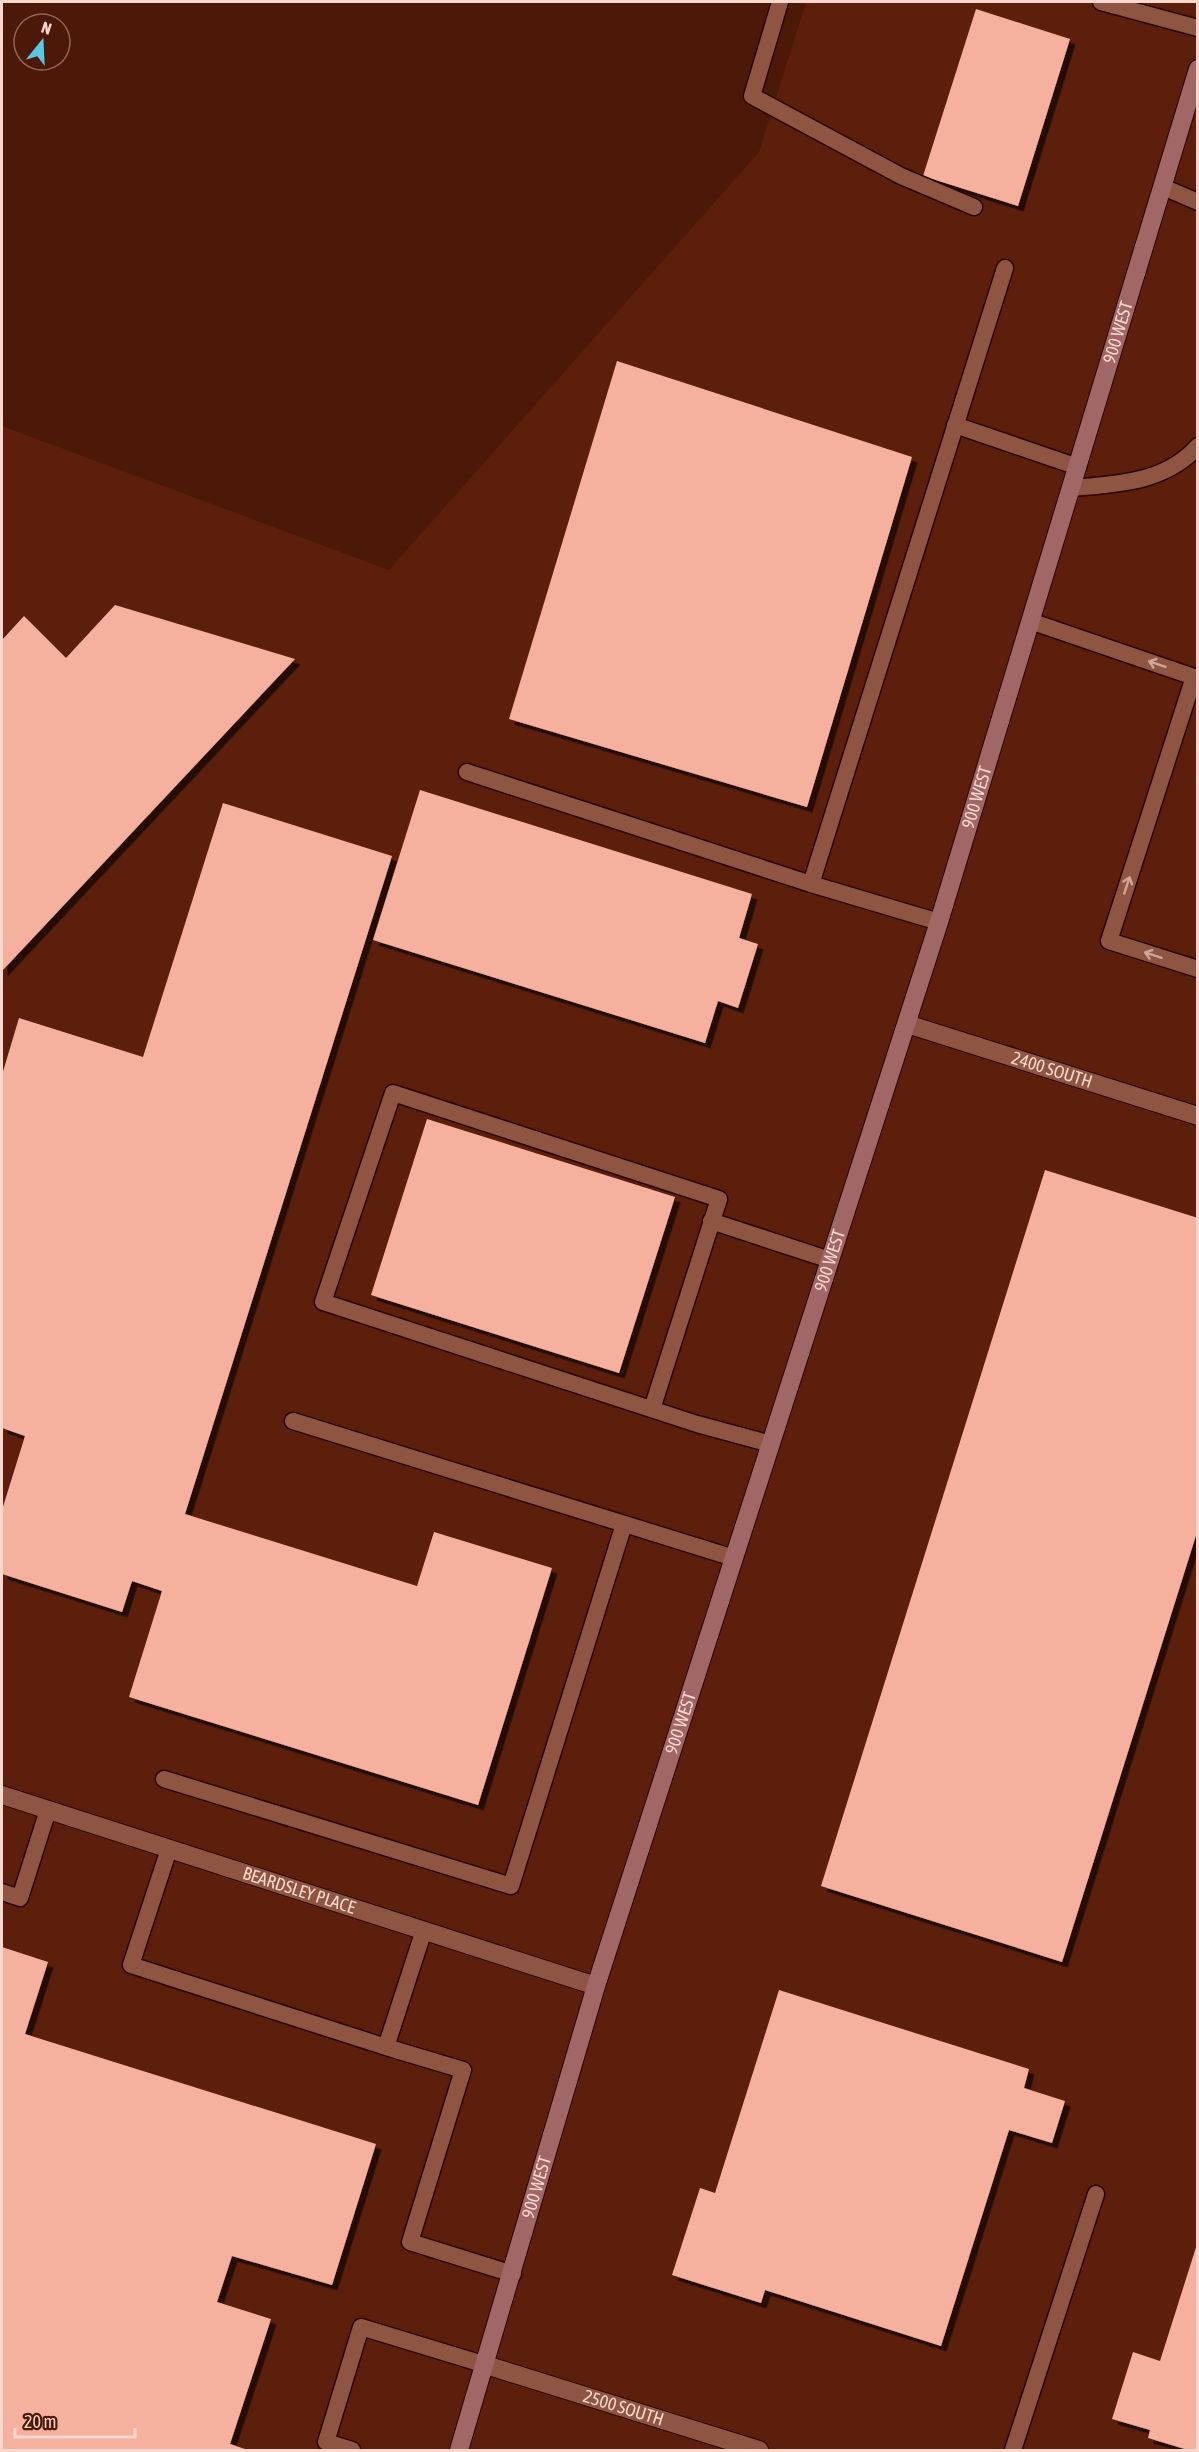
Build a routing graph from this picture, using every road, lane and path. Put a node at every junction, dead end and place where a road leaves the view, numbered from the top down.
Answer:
1 (780, 2) edge
2 (1101, 2) edge
3 (1197, 28) edge
4 (1197, 69) edge
5 (1163, 187) junction
6 (1197, 202) edge
7 (974, 207) dead end
8 (1005, 268) dead end
9 (955, 425) junction
10 (1197, 446) edge
11 (1078, 467) junction
12 (1072, 488) junction
13 (1030, 621) junction
14 (1196, 677) edge
15 (466, 772) dead end
16 (811, 884) junction
17 (939, 922) junction
18 (1197, 969) edge
19 (907, 1024) junction
20 (1197, 1116) edge
21 (711, 1221) junction
22 (830, 1260) junction
23 (652, 1408) junction
24 (292, 1421) dead end
25 (771, 1444) junction
26 (624, 1524) junction
27 (734, 1558) junction
28 (164, 1779) dead end
29 (2, 1795) edge
30 (48, 1810) junction
31 (169, 1849) junction
32 (2, 1892) edge
33 (424, 1930) junction
34 (596, 1986) junction
35 (386, 2047) junction
36 (1096, 2194) dead end
37 (513, 2274) junction
38 (486, 2365) junction
39 (724, 2445) edge
40 (352, 2451) edge
41 (459, 2451) edge
42 (759, 2451) edge
43 (1013, 2451) edge

1 - 7 lane
2 - 3 lane
4 - 5 main road, 900 WEST
5 - 6 lane
5 - 11 main road, 900 WEST
8 - 9 lane
9 - 11 lane
9 - 16 lane
10 - 12 lane
11 - 12 main road, 900 WEST
12 - 13 main road, 900 WEST
14 -> 13 lane
13 - 17 main road, 900 WEST
18 -> 14 lane
15 - 16 lane
16 - 17 lane
17 - 19 main road, 900 WEST
19 - 20 street, 2400 SOUTH
19 - 22 main road, 900 WEST
21 - 22 lane
21 - 23 lane
21 - 23 lane
22 - 25 main road, 900 WEST
23 - 25 lane
24 - 26 lane
25 - 27 main road, 900 WEST
26 - 27 lane
26 - 28 lane
27 - 34 main road, 900 WEST
29 - 30 street, BEARDSLEY PLACE
30 - 31 street, BEARDSLEY PLACE
30 - 32 lane
31 - 33 street, BEARDSLEY PLACE
31 - 35 lane
33 - 34 street, BEARDSLEY PLACE
33 - 35 lane
34 - 37 main road, 900 WEST
35 - 37 lane
36 - 43 lane
37 - 38 main road, 900 WEST
38 - 39 street, 2500 SOUTH
38 - 40 lane
38 - 41 main road, 900 WEST
39 - 42 street, 2500 SOUTH

